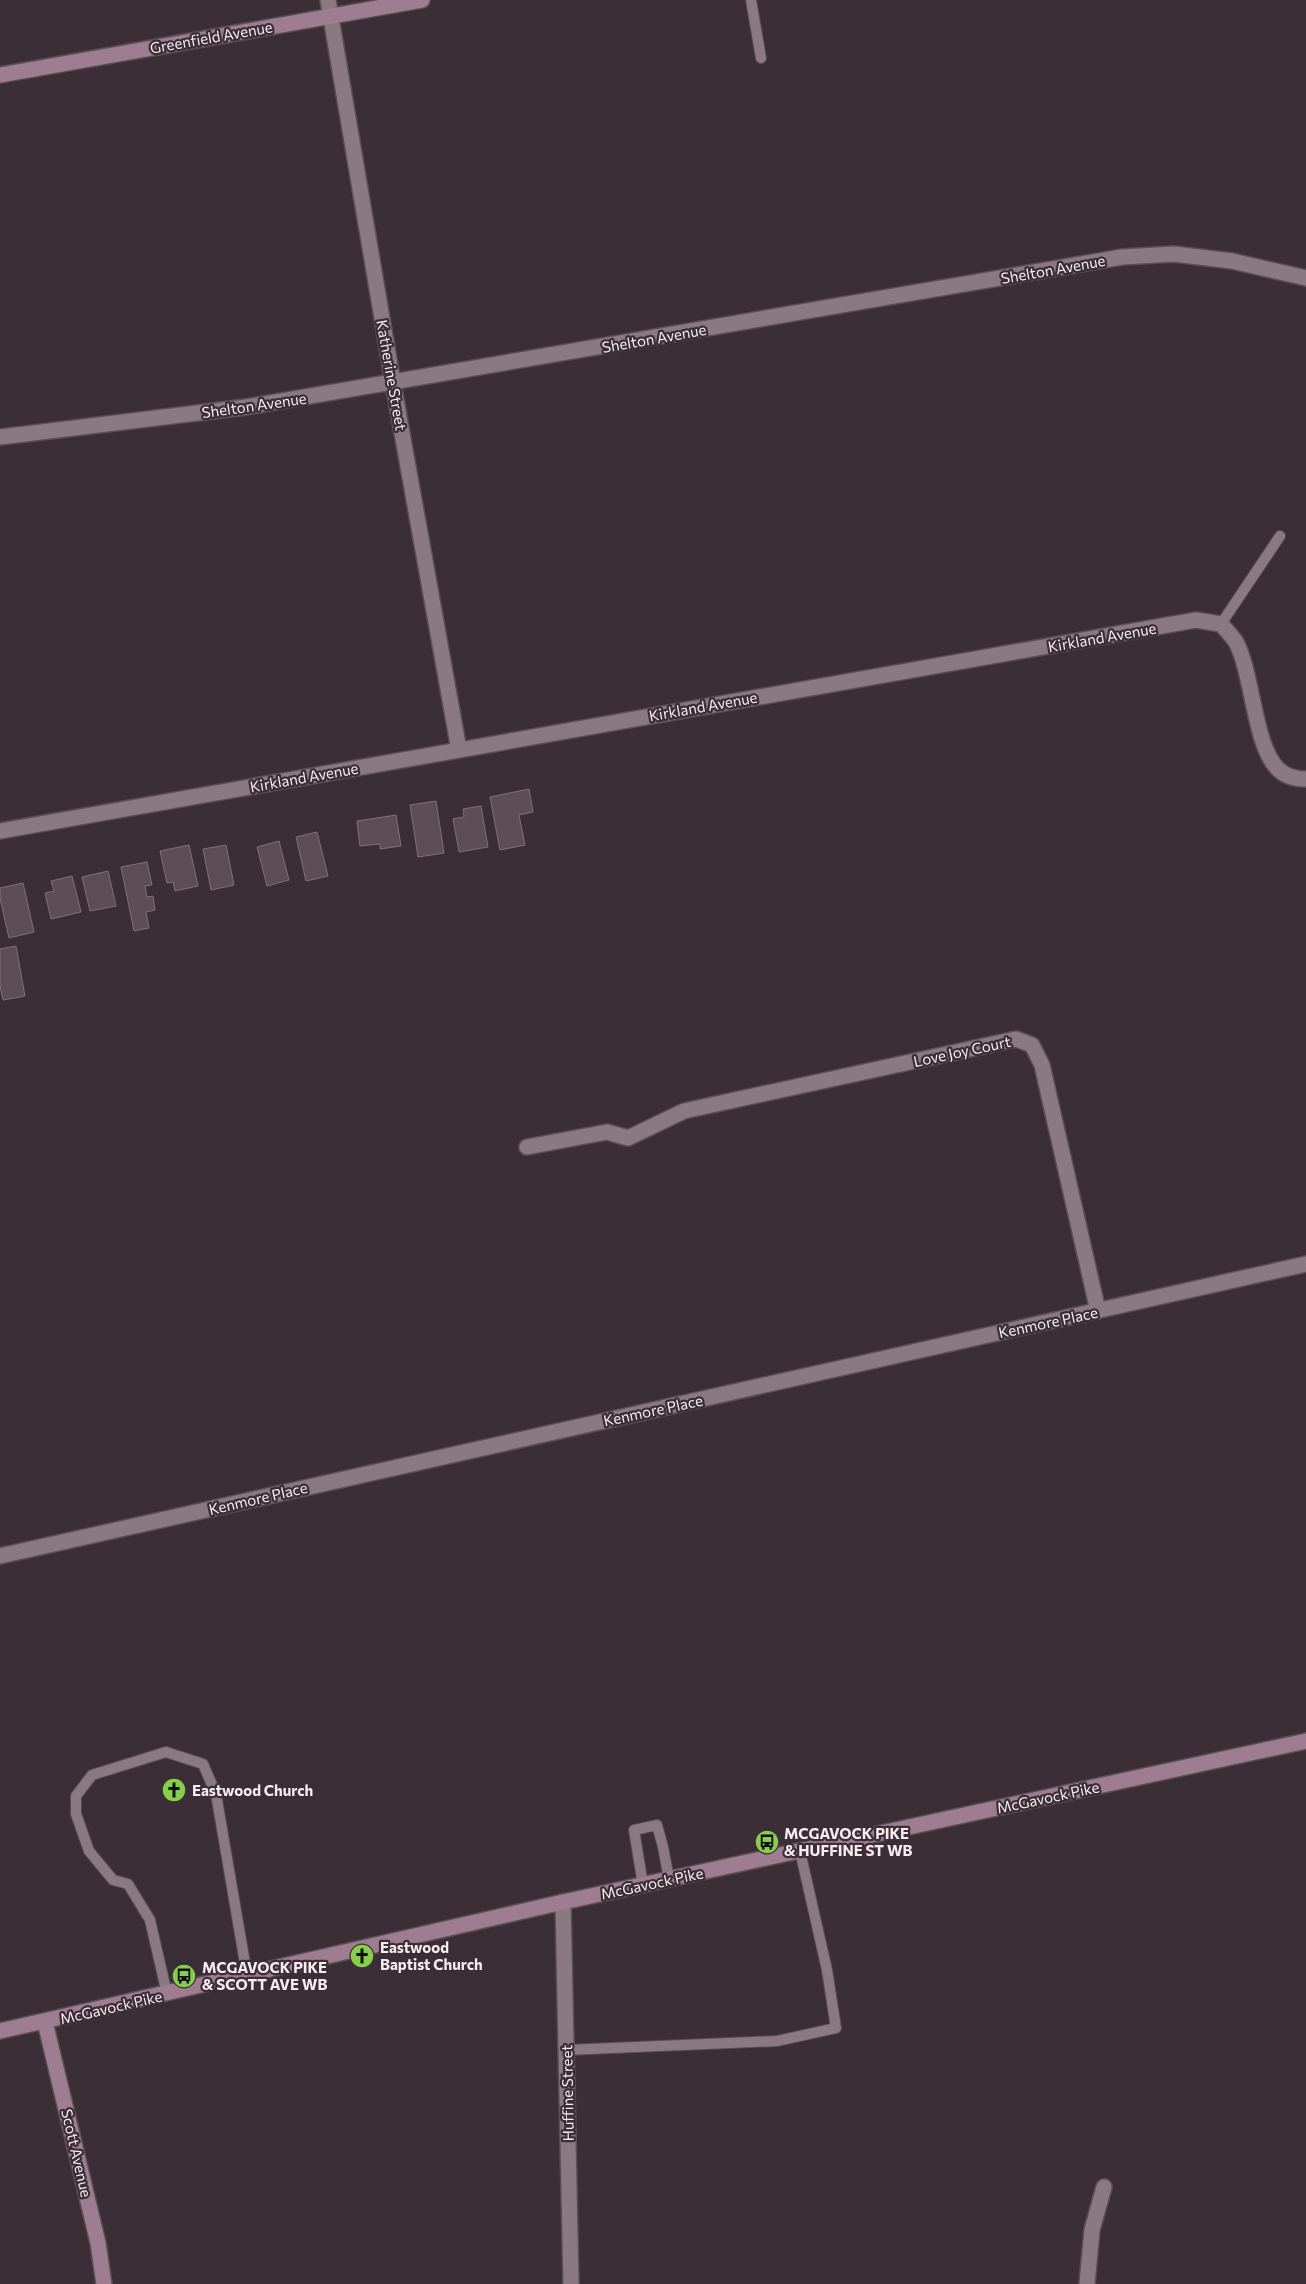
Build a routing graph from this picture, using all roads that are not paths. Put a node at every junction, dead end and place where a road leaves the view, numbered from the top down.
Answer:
1 (328, 0) edge
2 (422, 0) edge
3 (751, 0) edge
4 (331, 16) junction
5 (761, 58) dead end
6 (0, 75) edge
7 (1306, 278) edge
8 (393, 383) junction
9 (0, 437) edge
10 (1280, 536) dead end
11 (1221, 624) junction
12 (459, 750) junction
13 (1306, 779) edge
14 (0, 831) edge
15 (526, 1147) dead end
16 (1306, 1264) edge
17 (1098, 1311) junction
18 (0, 1556) edge
19 (1306, 1741) edge
20 (800, 1851) junction
21 (669, 1879) junction
22 (643, 1885) junction
23 (563, 1902) junction
24 (246, 1975) junction
25 (167, 1994) junction
26 (45, 2022) junction
27 (0, 2032) edge
28 (566, 2050) junction
29 (1104, 2187) dead end
30 (104, 2284) edge
31 (570, 2284) edge
32 (1087, 2284) edge

1 - 4 street, Katherine Street
2 - 4 street, Greenfield Avenue
3 - 5 lane
4 - 6 street, Greenfield Avenue
4 - 8 street, Katherine Street
7 - 8 street, Shelton Avenue
8 - 9 street, Shelton Avenue
8 - 12 street, Katherine Street
10 - 11 lane
11 - 12 street, Kirkland Avenue
11 - 13 street
12 - 14 street, Kirkland Avenue
15 - 17 street, Love Joy Court
16 - 17 street, Kenmore Place
17 - 18 street, Kenmore Place
19 - 20 street, McGavock Pike
20 - 21 street, McGavock Pike
20 - 28 lane
21 - 22 street, McGavock Pike
21 - 22 lane
22 - 23 street, McGavock Pike
23 - 24 street, McGavock Pike
23 - 28 street, Huffine Street
24 - 25 street, McGavock Pike
24 - 25 lane
25 - 26 street, McGavock Pike
26 - 27 street, McGavock Pike
26 - 30 street, Scott Avenue
28 - 31 street, Huffine Street
29 - 32 street

